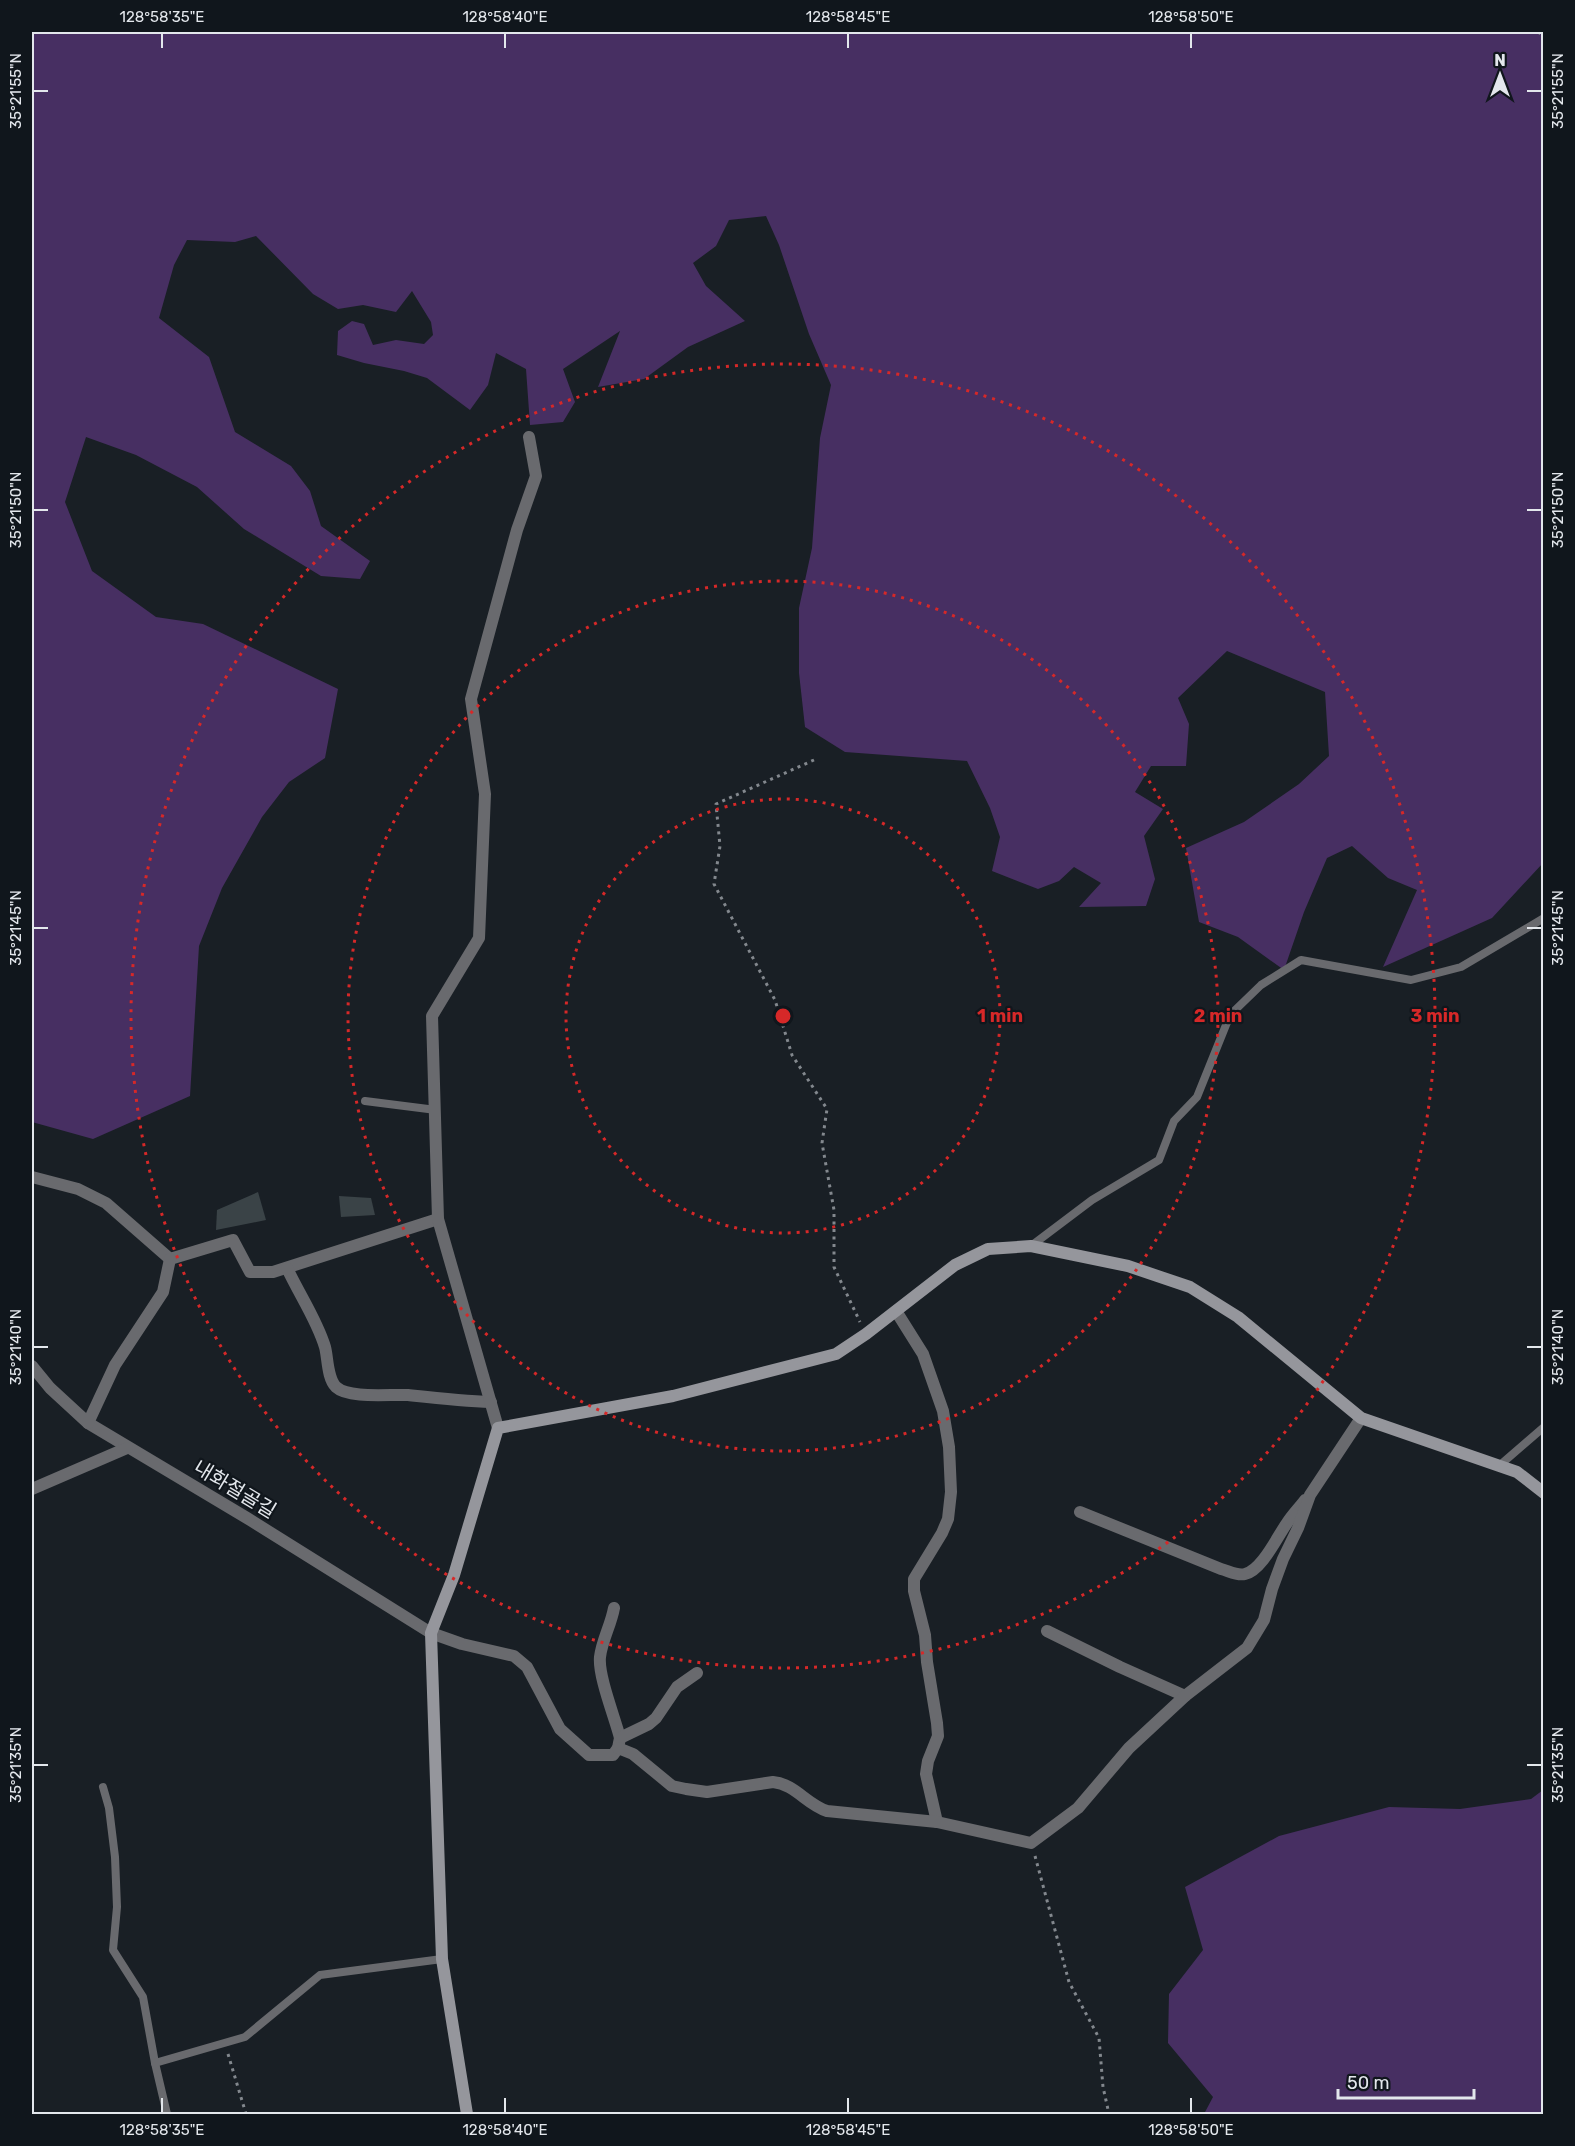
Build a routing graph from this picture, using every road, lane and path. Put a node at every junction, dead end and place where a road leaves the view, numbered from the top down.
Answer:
1 (1538, 32) edge
2 (1544, 36) edge
3 (529, 437) dead end
4 (814, 760) dead end
5 (1544, 918) edge
6 (365, 1101) dead end
7 (435, 1110) junction
8 (32, 1177) edge
9 (438, 1219) junction
10 (1031, 1246) junction
11 (170, 1259) junction
12 (287, 1268) junction
13 (896, 1311) junction
14 (866, 1334) junction
15 (32, 1366) edge
16 (491, 1402) junction
17 (1361, 1419) junction
18 (88, 1423) junction
19 (1544, 1427) edge
20 (498, 1428) junction
21 (127, 1448) junction
22 (1500, 1465) junction
23 (32, 1489) edge
24 (1544, 1493) edge
25 (1310, 1495) junction
26 (1080, 1512) dead end
27 (614, 1608) dead end
28 (1047, 1631) dead end
29 (431, 1633) junction
30 (697, 1673) dead end
31 (1185, 1696) junction
32 (619, 1743) junction
33 (103, 1787) dead end
34 (937, 1822) junction
35 (1031, 1843) junction
36 (442, 1959) junction
37 (224, 2043) junction
38 (155, 2063) junction
39 (166, 2115) edge
40 (246, 2115) edge
41 (467, 2115) edge
42 (1109, 2115) edge

1 - 2 path
3 - 7 street
4 - 14 path
5 - 10 lane
6 - 7 lane
7 - 9 street
8 - 11 street
9 - 12 street
9 - 16 street
10 - 13 street
10 - 17 street
11 - 12 street
11 - 18 street
12 - 16 street
13 - 14 street
13 - 34 street
14 - 20 street
15 - 18 street, 내화절골길
16 - 20 street
17 - 22 street
17 - 25 street
18 - 21 street, 내화절골길
19 - 22 lane
20 - 29 street
21 - 23 street
21 - 29 street, 내화절골길
22 - 24 street
25 - 26 street
25 - 31 street
27 - 32 street
28 - 31 street
29 - 32 street, 내화절골길
29 - 36 street
30 - 32 street
31 - 35 street
32 - 34 street
33 - 38 lane
34 - 35 street
35 - 42 path
36 - 37 lane
36 - 41 street
37 - 38 lane
37 - 40 path
38 - 39 lane

